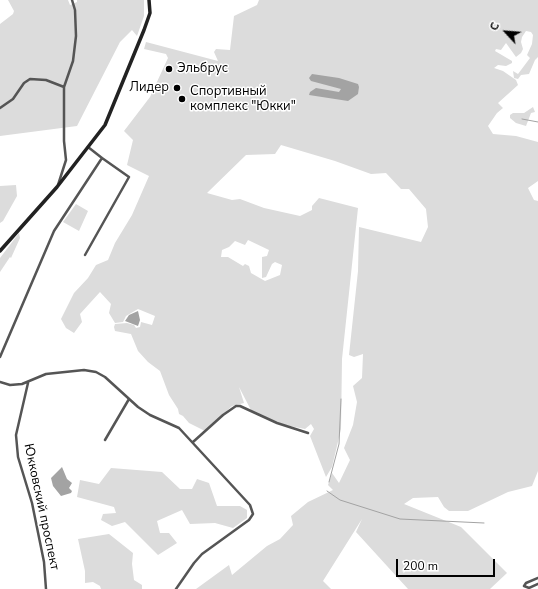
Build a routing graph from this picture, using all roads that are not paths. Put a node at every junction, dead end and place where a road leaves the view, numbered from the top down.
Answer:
1 (72, 0) edge
2 (149, 0) edge
3 (64, 87) junction
4 (0, 108) edge
5 (88, 147) junction
6 (102, 158) junction
7 (57, 187) junction
8 (0, 251) edge
9 (85, 255) dead end
10 (0, 357) edge
11 (0, 382) edge
12 (28, 382) junction
13 (129, 399) junction
14 (308, 433) dead end
15 (105, 440) dead end
16 (193, 442) junction
17 (538, 578) edge
18 (538, 584) edge
19 (46, 589) edge
20 (176, 589) edge

1 - 3 street
2 - 5 main road
3 - 4 street
3 - 7 street
5 - 6 street
5 - 7 main road
6 - 9 street
6 - 10 street
7 - 8 main road
11 - 12 street
12 - 13 street
12 - 19 street, Юкковский проспект
13 - 15 street
13 - 16 street
14 - 16 street
16 - 20 street
17 - 18 street

